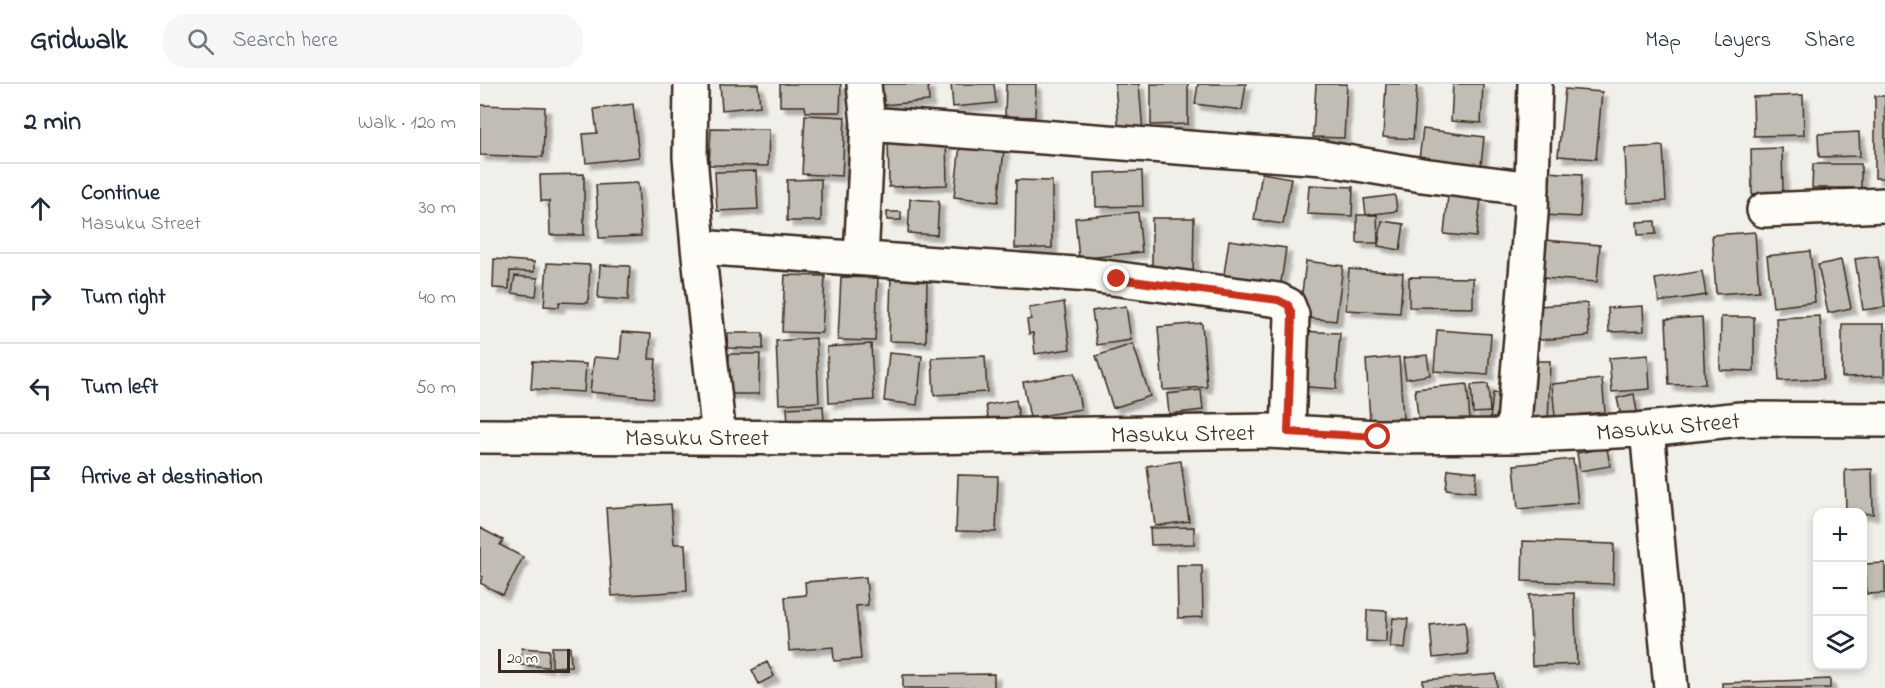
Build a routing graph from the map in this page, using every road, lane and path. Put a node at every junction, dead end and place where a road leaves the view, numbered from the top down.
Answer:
1 (691, 84) edge
2 (864, 84) edge
3 (1535, 84) edge
4 (868, 124) junction
5 (1532, 189) junction
6 (1885, 205) edge
7 (1764, 210) dead end
8 (698, 247) junction
9 (861, 258) junction
10 (1885, 420) edge
11 (1647, 429) junction
12 (1288, 432) junction
13 (480, 436) edge
14 (1513, 436) junction
15 (719, 437) junction
16 (1671, 688) edge

1 - 8 street
2 - 4 street
3 - 5 street
4 - 5 street
4 - 9 street
5 - 14 street
6 - 7 street
8 - 9 street
8 - 15 street
9 - 12 street
10 - 11 street, Masuku Street
11 - 14 street, Masuku Street
11 - 16 street
12 - 14 street, Masuku Street
12 - 15 street, Masuku Street
13 - 15 street, Masuku Street

